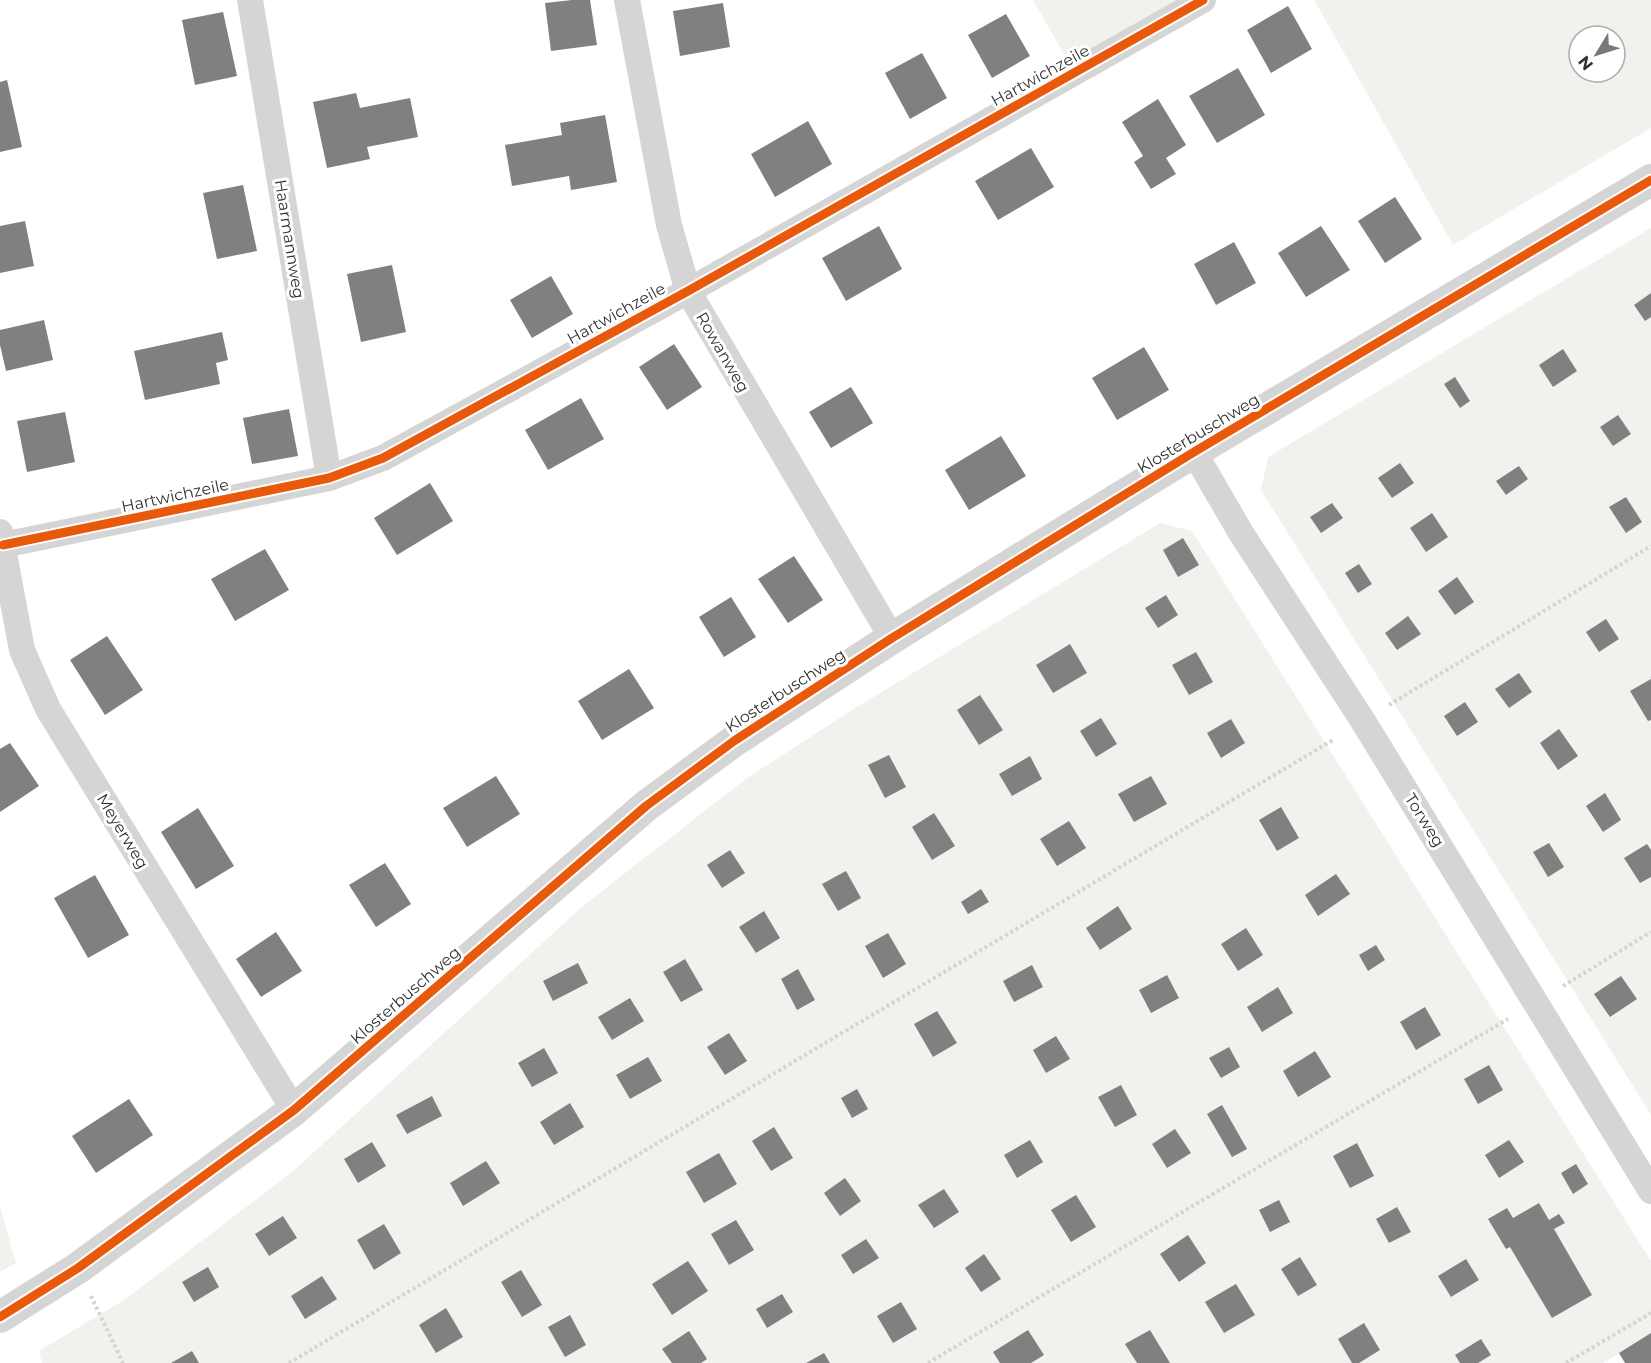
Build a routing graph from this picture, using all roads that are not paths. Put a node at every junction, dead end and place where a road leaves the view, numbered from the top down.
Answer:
1 (250, 0) edge
2 (627, 0) edge
3 (1203, 0) edge
4 (1651, 180) edge
5 (688, 291) junction
6 (1194, 452) junction
7 (329, 478) junction
8 (1, 538) edge
9 (892, 638) junction
10 (294, 1110) junction
11 (1651, 1191) edge
12 (0, 1317) edge

1 - 7 street, Haarmannweg
2 - 5 street, Rowanweg
3 - 5 street, Hartwichzeile
4 - 6 street, Klosterbuschweg
5 - 7 street, Hartwichzeile
5 - 9 street, Rowanweg
6 - 9 street, Klosterbuschweg
6 - 11 street, Torweg
7 - 8 street, Hartwichzeile
8 - 10 street, Meyerweg
9 - 10 street, Klosterbuschweg
10 - 12 street, Klosterbuschweg

